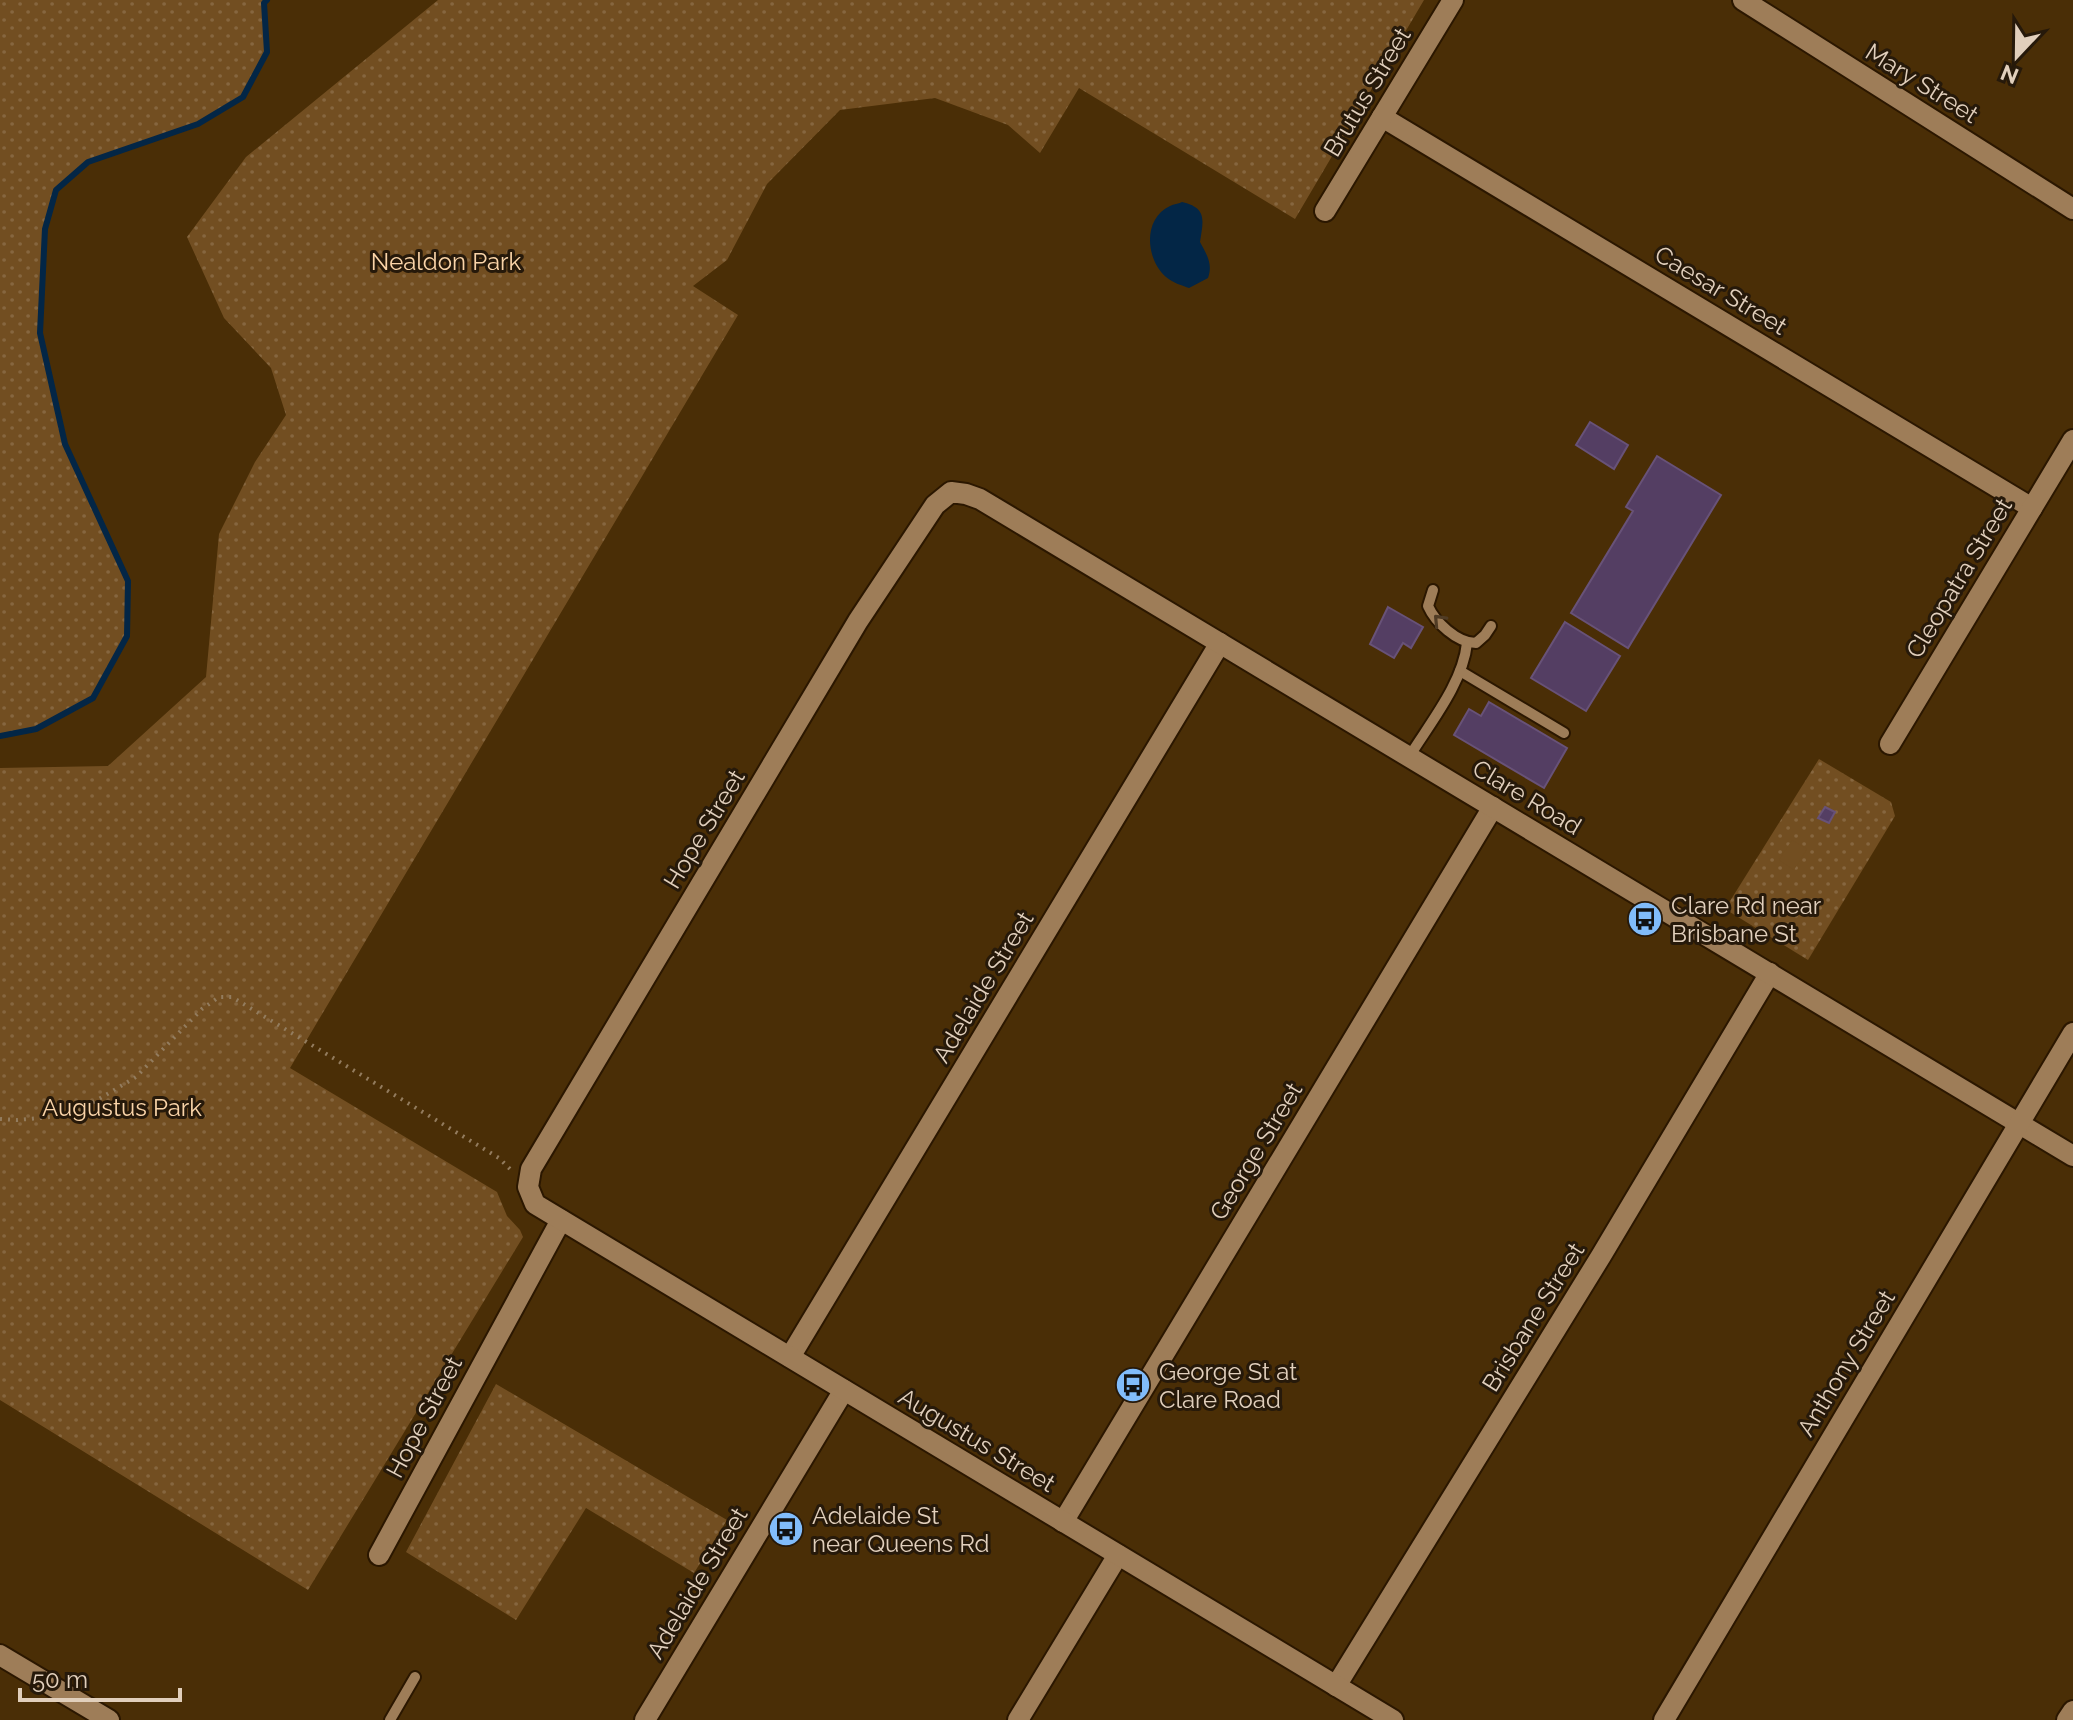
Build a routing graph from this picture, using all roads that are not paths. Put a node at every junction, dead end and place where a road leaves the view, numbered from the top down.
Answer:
1 (1453, 0) edge
2 (1743, 0) edge
3 (1382, 117) junction
4 (2073, 209) edge
5 (1325, 211) dead end
6 (2073, 440) edge
7 (951, 492) joint
8 (2032, 508) junction
9 (1433, 590) dead end
10 (1491, 626) dead end
11 (1220, 643) junction
12 (1467, 643) junction
13 (1460, 671) junction
14 (1564, 733) dead end
15 (1890, 744) dead end
16 (1409, 757) junction
17 (1493, 807) junction
18 (1770, 973) junction
19 (2073, 1033) edge
20 (2019, 1123) junction
21 (2073, 1156) edge
22 (532, 1195) joint
23 (561, 1220) junction
24 (790, 1357) junction
25 (844, 1390) junction
26 (1063, 1522) junction
27 (379, 1555) dead end
28 (1118, 1555) junction
29 (0, 1655) edge
30 (415, 1677) dead end
31 (1336, 1686) junction
32 (2073, 1711) edge
33 (109, 1720) edge
34 (390, 1720) edge
35 (645, 1720) edge
36 (1018, 1720) edge
37 (1393, 1720) edge
38 (1664, 1720) edge
39 (2067, 1720) edge

1 - 3 street, Brutus Street
2 - 4 street, Mary Street
3 - 5 street, Brutus Street
3 - 8 street, Caesar Street
6 - 8 street, Cleopatra Street
7 - 11 street, Clare Road
7 - 22 street, Hope Street
8 - 15 street, Cleopatra Street
12 -> 9 lane
10 - 12 lane
11 - 16 street, Clare Road
11 - 24 street, Adelaide Street
12 - 13 lane
13 - 14 lane
13 - 16 lane
16 - 17 street, Clare Road
17 - 18 street, Clare Road
17 - 26 street, George Street
18 - 20 street, Clare Road
18 - 31 street, Brisbane Street
19 - 20 street, Anthony Street
20 - 21 street, Clare Road
20 - 38 street, Anthony Street
22 - 23 street, Augustus Street
23 - 24 street, Augustus Street
23 - 27 street, Hope Street
24 - 25 street, Augustus Street
25 - 26 street, Augustus Street
25 - 35 street, Adelaide Street
26 - 28 street, Augustus Street
28 - 31 street, Augustus Street
28 - 36 street
29 - 33 street
30 - 34 lane
31 - 37 street, Augustus Street
32 - 39 street

